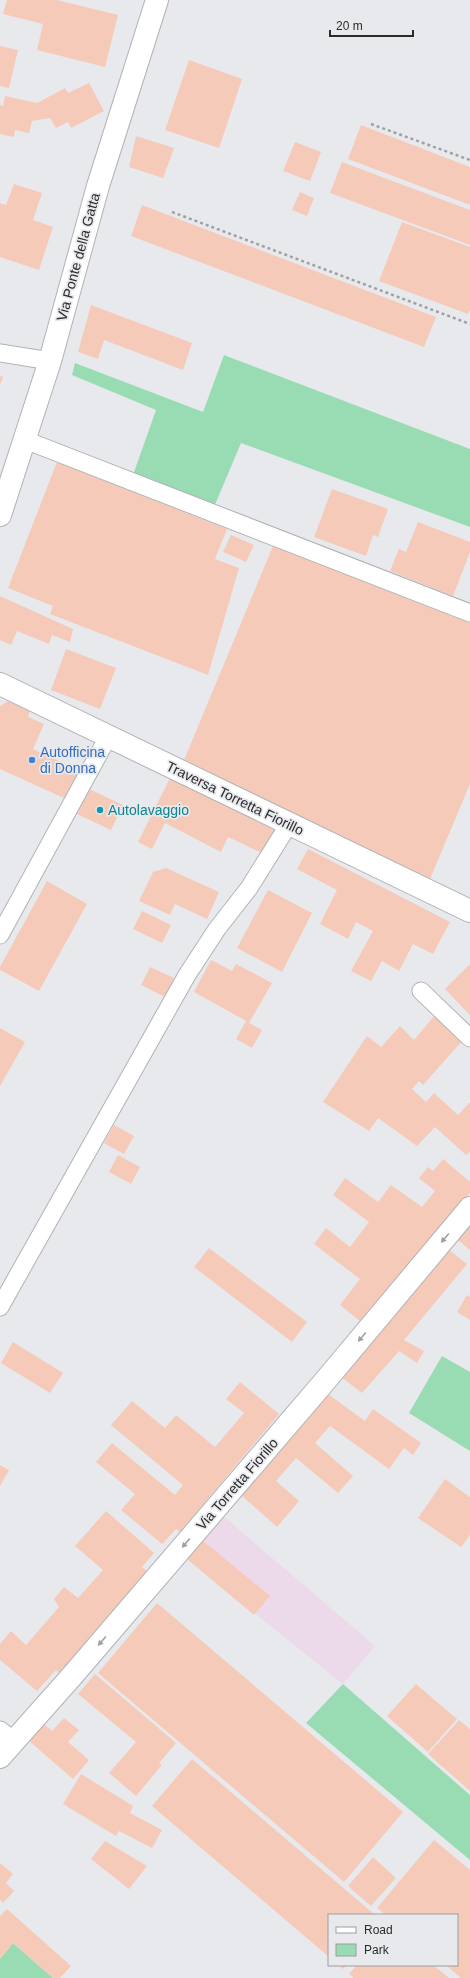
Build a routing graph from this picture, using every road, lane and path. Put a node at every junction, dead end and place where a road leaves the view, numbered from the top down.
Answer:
1 (157, 0) edge
2 (371, 124) dead end
3 (470, 160) edge
4 (172, 212) dead end
5 (470, 324) edge
6 (0, 353) edge
7 (50, 361) junction
8 (25, 440) junction
9 (0, 515) edge
10 (470, 613) edge
11 (0, 684) edge
12 (108, 737) junction
13 (288, 824) junction
14 (470, 911) edge
15 (0, 935) edge
16 (421, 991) dead end
17 (470, 1038) edge
18 (470, 1208) edge
19 (0, 1307) edge
20 (7, 1736) edge
21 (0, 1758) edge

1 - 7 street, Via Ponte della Gatta
2 - 3 path
4 - 5 path
6 - 7 lane
7 - 8 street, Via Ponte della Gatta
8 - 9 street, Via Ponte della Gatta
8 - 10 lane
11 - 12 street, Traversa Torretta Fiorillo
12 - 13 street, Traversa Torretta Fiorillo
12 - 15 lane
13 - 14 street, Traversa Torretta Fiorillo
13 - 19 lane
16 - 17 lane
18 -> 20 street, Via Torretta Fiorillo
20 - 21 street, Via Torretta Fiorillo

